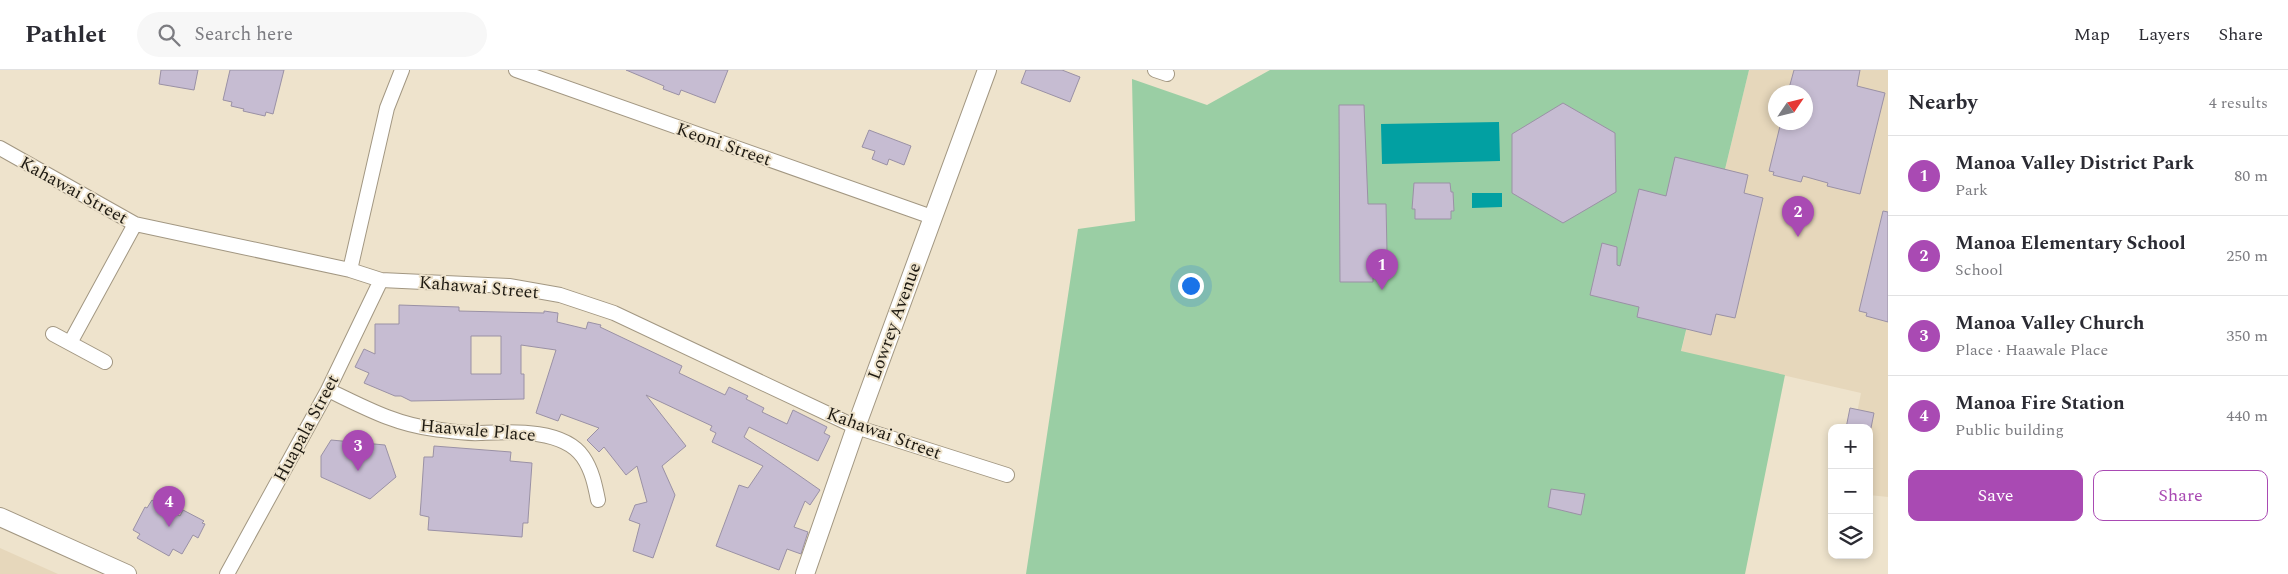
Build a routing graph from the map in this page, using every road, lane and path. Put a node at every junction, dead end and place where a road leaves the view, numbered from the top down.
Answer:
1 (402, 70) edge
2 (516, 70) edge
3 (987, 70) edge
4 (0, 148) edge
5 (932, 217) junction
6 (135, 224) junction
7 (350, 270) junction
8 (380, 280) junction
9 (53, 334) dead end
10 (70, 343) junction
11 (105, 362) dead end
12 (328, 390) junction
13 (856, 427) junction
14 (1007, 475) dead end
15 (598, 500) dead end
16 (0, 517) edge
17 (127, 574) edge
18 (227, 574) edge
19 (805, 574) edge

1 - 7 street
2 - 5 street, Keoni Street
3 - 5 street, Lowrey Avenue
4 - 6 street, Kahawai Street
5 - 13 street, Lowrey Avenue
6 - 7 street, Kahawai Street
6 - 10 street
7 - 8 street, Kahawai Street
8 - 12 street, Huapala Street
8 - 13 street, Kahawai Street
9 - 10 street
10 - 11 street
12 - 15 street, Haawale Place
12 - 18 street, Huapala Street
13 - 14 street, Kahawai Street
13 - 19 street, Lowrey Avenue
16 - 17 street

